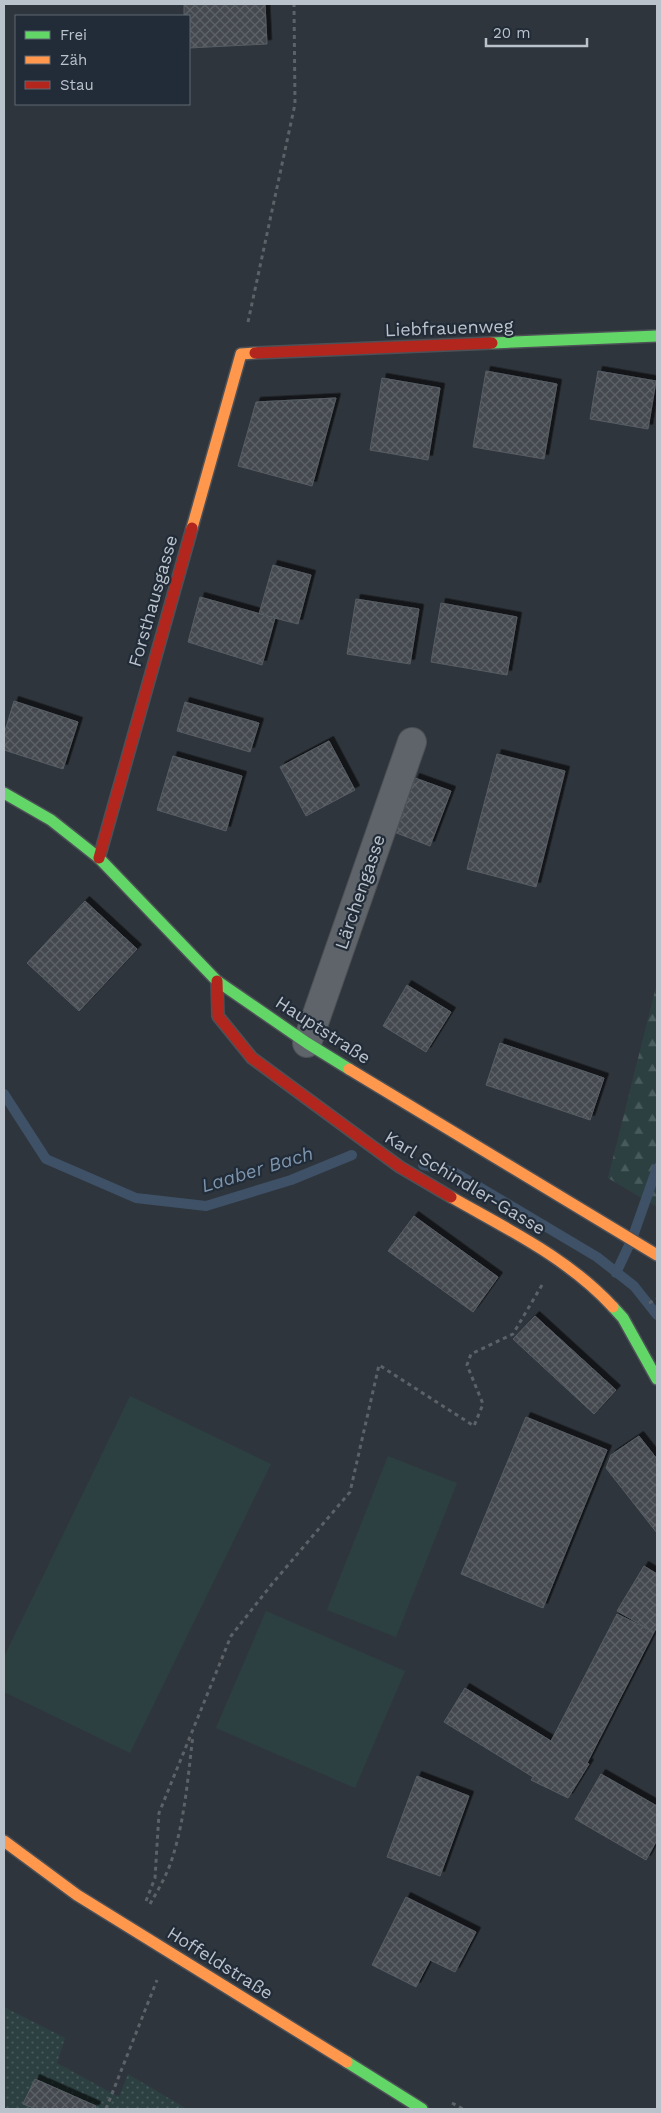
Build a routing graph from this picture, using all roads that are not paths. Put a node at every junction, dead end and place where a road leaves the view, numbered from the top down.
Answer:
1 (657, 336) edge
2 (242, 354) joint
3 (412, 742) dead end
4 (4, 793) edge
5 (99, 858) junction
6 (217, 981) junction
7 (308, 1043) junction
8 (657, 1255) edge
9 (657, 1378) edge
10 (4, 1841) edge
11 (422, 2109) edge

1 - 2 street, Liebfrauenweg
2 - 5 street, Forsthausgasse
3 - 7 street, Lärchengasse
4 - 5 street, Hauptstraße
5 - 6 street, Hauptstraße
6 - 7 street, Hauptstraße
6 - 9 street, Karl Schindler-Gasse
7 - 8 street, Hauptstraße
10 - 11 street, Hoffeldstraße

